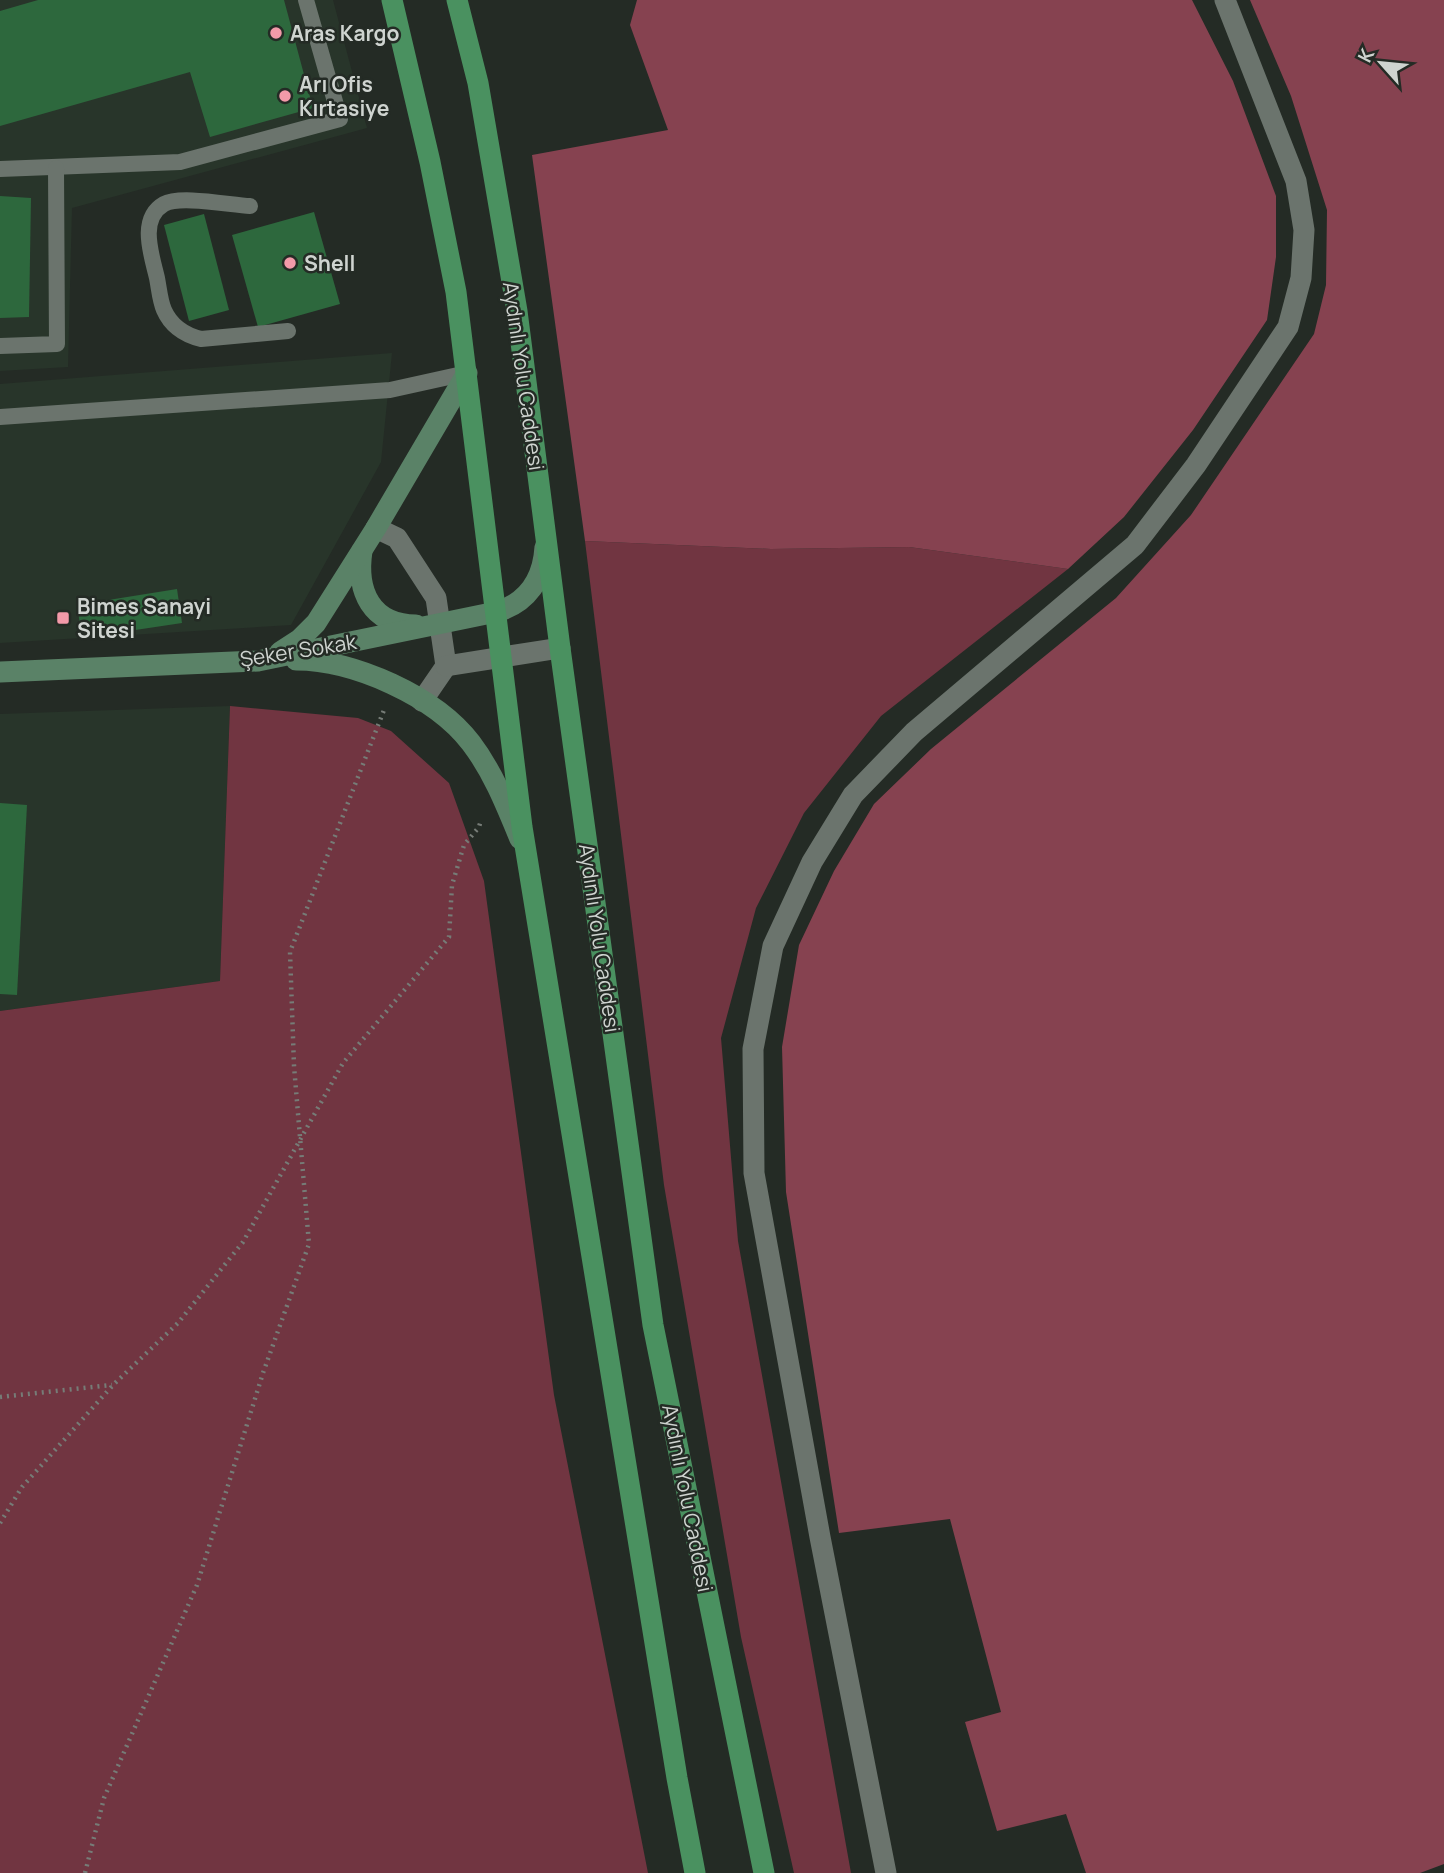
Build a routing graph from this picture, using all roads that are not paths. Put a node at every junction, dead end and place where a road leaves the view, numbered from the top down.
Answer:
1 (306, 0) edge
2 (392, 0) edge
3 (457, 0) edge
4 (1224, 0) edge
5 (56, 168) junction
6 (0, 169) edge
7 (250, 206) dead end
8 (288, 331) dead end
9 (0, 346) edge
10 (467, 373) junction
11 (0, 417) edge
12 (376, 528) junction
13 (546, 538) junction
14 (363, 549) junction
15 (496, 612) junction
16 (440, 624) junction
17 (560, 648) junction
18 (502, 657) junction
19 (258, 661) junction
20 (446, 666) junction
21 (0, 672) edge
22 (422, 701) junction
23 (527, 856) junction
24 (695, 1873) edge
25 (764, 1873) edge
26 (886, 1873) edge

1 - 5 lane
2 - 10 main road
3 - 13 main road, Aydınlı Yolu Caddesi
4 - 26 street
5 - 6 lane
5 - 9 lane
7 - 8 lane
10 - 11 lane
10 - 12 street
10 - 15 main road
12 - 14 street
12 - 16 street
13 - 15 street, Şeker Sokak
13 - 17 main road, Aydınlı Yolu Caddesi
14 - 16 street
14 - 19 street
15 - 16 street, Şeker Sokak
15 - 18 main road
16 - 19 street, Şeker Sokak
16 - 20 street
17 - 18 street
17 - 25 main road, Aydınlı Yolu Caddesi
18 - 20 street
18 - 23 main road
19 - 21 street, Şeker Sokak
19 - 22 street
20 - 22 street
22 - 23 street
23 - 24 main road

